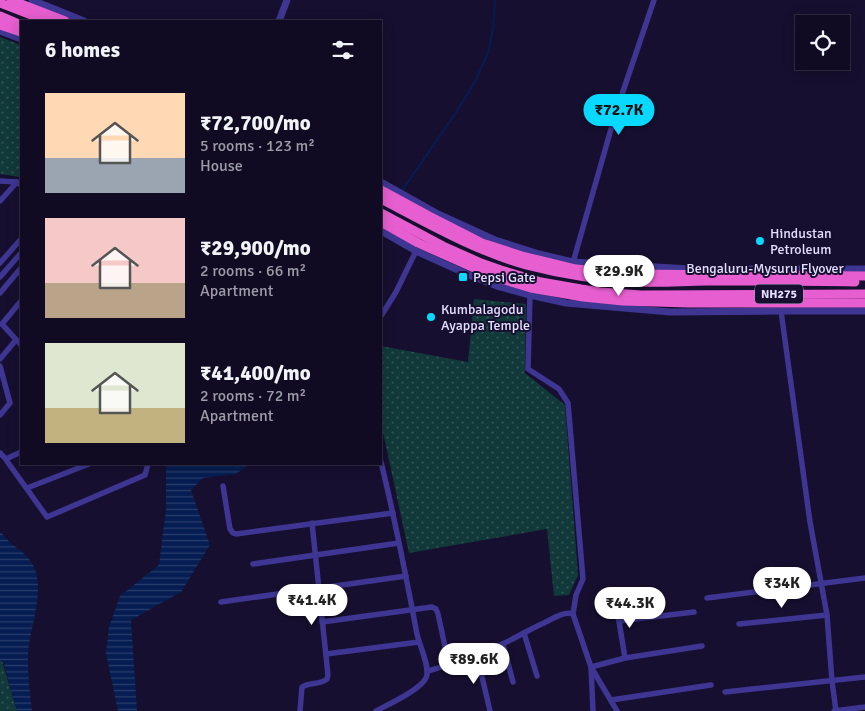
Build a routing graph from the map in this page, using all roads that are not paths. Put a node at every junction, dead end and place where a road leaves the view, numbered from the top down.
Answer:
1 (11, 0) edge
2 (32, 0) edge
3 (287, 0) edge
4 (654, 0) edge
5 (0, 3) edge
6 (0, 16) edge
7 (44, 20) edge
8 (62, 20) edge
9 (82, 20) edge
10 (279, 20) edge
11 (20, 25) edge
12 (1, 28) edge
13 (20, 32) edge
14 (20, 38) edge
15 (0, 181) edge
16 (382, 183) edge
17 (19, 184) edge
18 (382, 190) edge
19 (399, 196) junction
20 (382, 200) edge
21 (0, 201) edge
22 (382, 214) edge
23 (382, 225) edge
24 (20, 240) edge
25 (416, 251) junction
26 (20, 254) edge
27 (14, 261) junction
28 (0, 264) edge
29 (572, 265) junction
30 (20, 267) edge
31 (20, 269) edge
32 (865, 269) edge
33 (865, 276) edge
34 (0, 277) edge
35 (865, 282) edge
36 (0, 293) edge
37 (865, 294) edge
38 (530, 295) junction
39 (20, 302) edge
40 (865, 302) edge
41 (781, 310) junction
42 (865, 311) edge
43 (382, 314) edge
44 (16, 340) junction
45 (20, 344) edge
46 (0, 359) edge
47 (0, 366) edge
48 (0, 415) edge
49 (20, 452) edge
50 (0, 453) edge
51 (6, 459) junction
52 (86, 465) edge
53 (148, 465) edge
54 (382, 465) edge
55 (223, 486) dead end
56 (27, 488) junction
57 (393, 513) junction
58 (312, 524) junction
59 (399, 543) junction
60 (315, 555) junction
61 (254, 564) dead end
62 (406, 576) junction
63 (865, 578) edge
64 (822, 583) junction
65 (319, 588) junction
66 (706, 598) dead end
67 (221, 602) dead end
68 (616, 603) dead end
69 (413, 610) junction
70 (694, 612) dead end
71 (573, 614) junction
72 (827, 615) junction
73 (619, 621) junction
74 (322, 622) junction
75 (739, 624) dead end
76 (524, 633) junction
77 (419, 642) junction
78 (503, 644) junction
79 (702, 646) dead end
80 (326, 654) junction
81 (477, 655) junction
82 (625, 658) junction
83 (449, 665) junction
84 (591, 667) junction
85 (428, 671) junction
86 (537, 676) dead end
87 (865, 677) edge
88 (832, 680) junction
89 (513, 682) dead end
90 (711, 684) dead end
91 (725, 692) dead end
92 (611, 700) junction
93 (865, 707) edge
94 (300, 711) edge
95 (376, 711) edge
96 (490, 711) edge
97 (593, 711) edge
98 (617, 711) edge
99 (835, 711) edge

1 - 8 highway
1 - 12 street
2 - 9 street
3 - 10 street
4 - 29 street
5 - 7 highway
6 - 11 highway
12 - 13 highway
12 - 14 street
15 - 17 street
16 - 19 street, NH275
17 - 21 street
18 - 19 highway, NH275
19 - 29 highway, NH275
20 - 35 highway, Bengaluru-Mysuru Flyover / NH275
22 - 37 highway, Bengaluru-Mysuru Flyover / NH275
23 - 25 street, NH275
23 - 40 highway, NH275
24 - 28 street
25 - 38 street, NH275
25 - 43 street
26 - 27 street
27 - 30 street
27 - 34 street
29 - 32 street, NH275
29 - 33 highway, NH275
31 - 36 street
38 - 41 street, NH275
38 - 71 street
39 - 44 street
41 - 42 street, NH275
41 - 64 street
44 - 45 street
44 - 46 street
47 - 48 street
49 - 51 street
50 - 51 street
51 - 56 street
52 - 56 street
53 - 56 street
54 - 57 street
55 - 58 street
57 - 58 street
57 - 59 street
58 - 60 street
59 - 60 street
59 - 62 street
60 - 61 street
60 - 65 street
62 - 65 street
62 - 69 street
63 - 64 street
64 - 66 street
64 - 72 street
65 - 67 street
65 - 74 street
68 - 73 street
69 - 74 street
69 - 77 street
69 - 83 street
70 - 73 street
71 - 76 street
71 - 84 street
72 - 75 street
72 - 88 street
73 - 82 street
74 - 80 street
76 - 78 street
76 - 86 street
77 - 80 street
77 - 85 street
78 - 81 street
78 - 89 street
79 - 82 street
80 - 94 street
81 - 83 street
81 - 96 street
82 - 84 street
83 - 85 street
84 - 92 street
84 - 97 street
85 - 95 street
87 - 88 street
88 - 91 street
88 - 99 street
90 - 92 street
92 - 98 street
93 - 99 street

